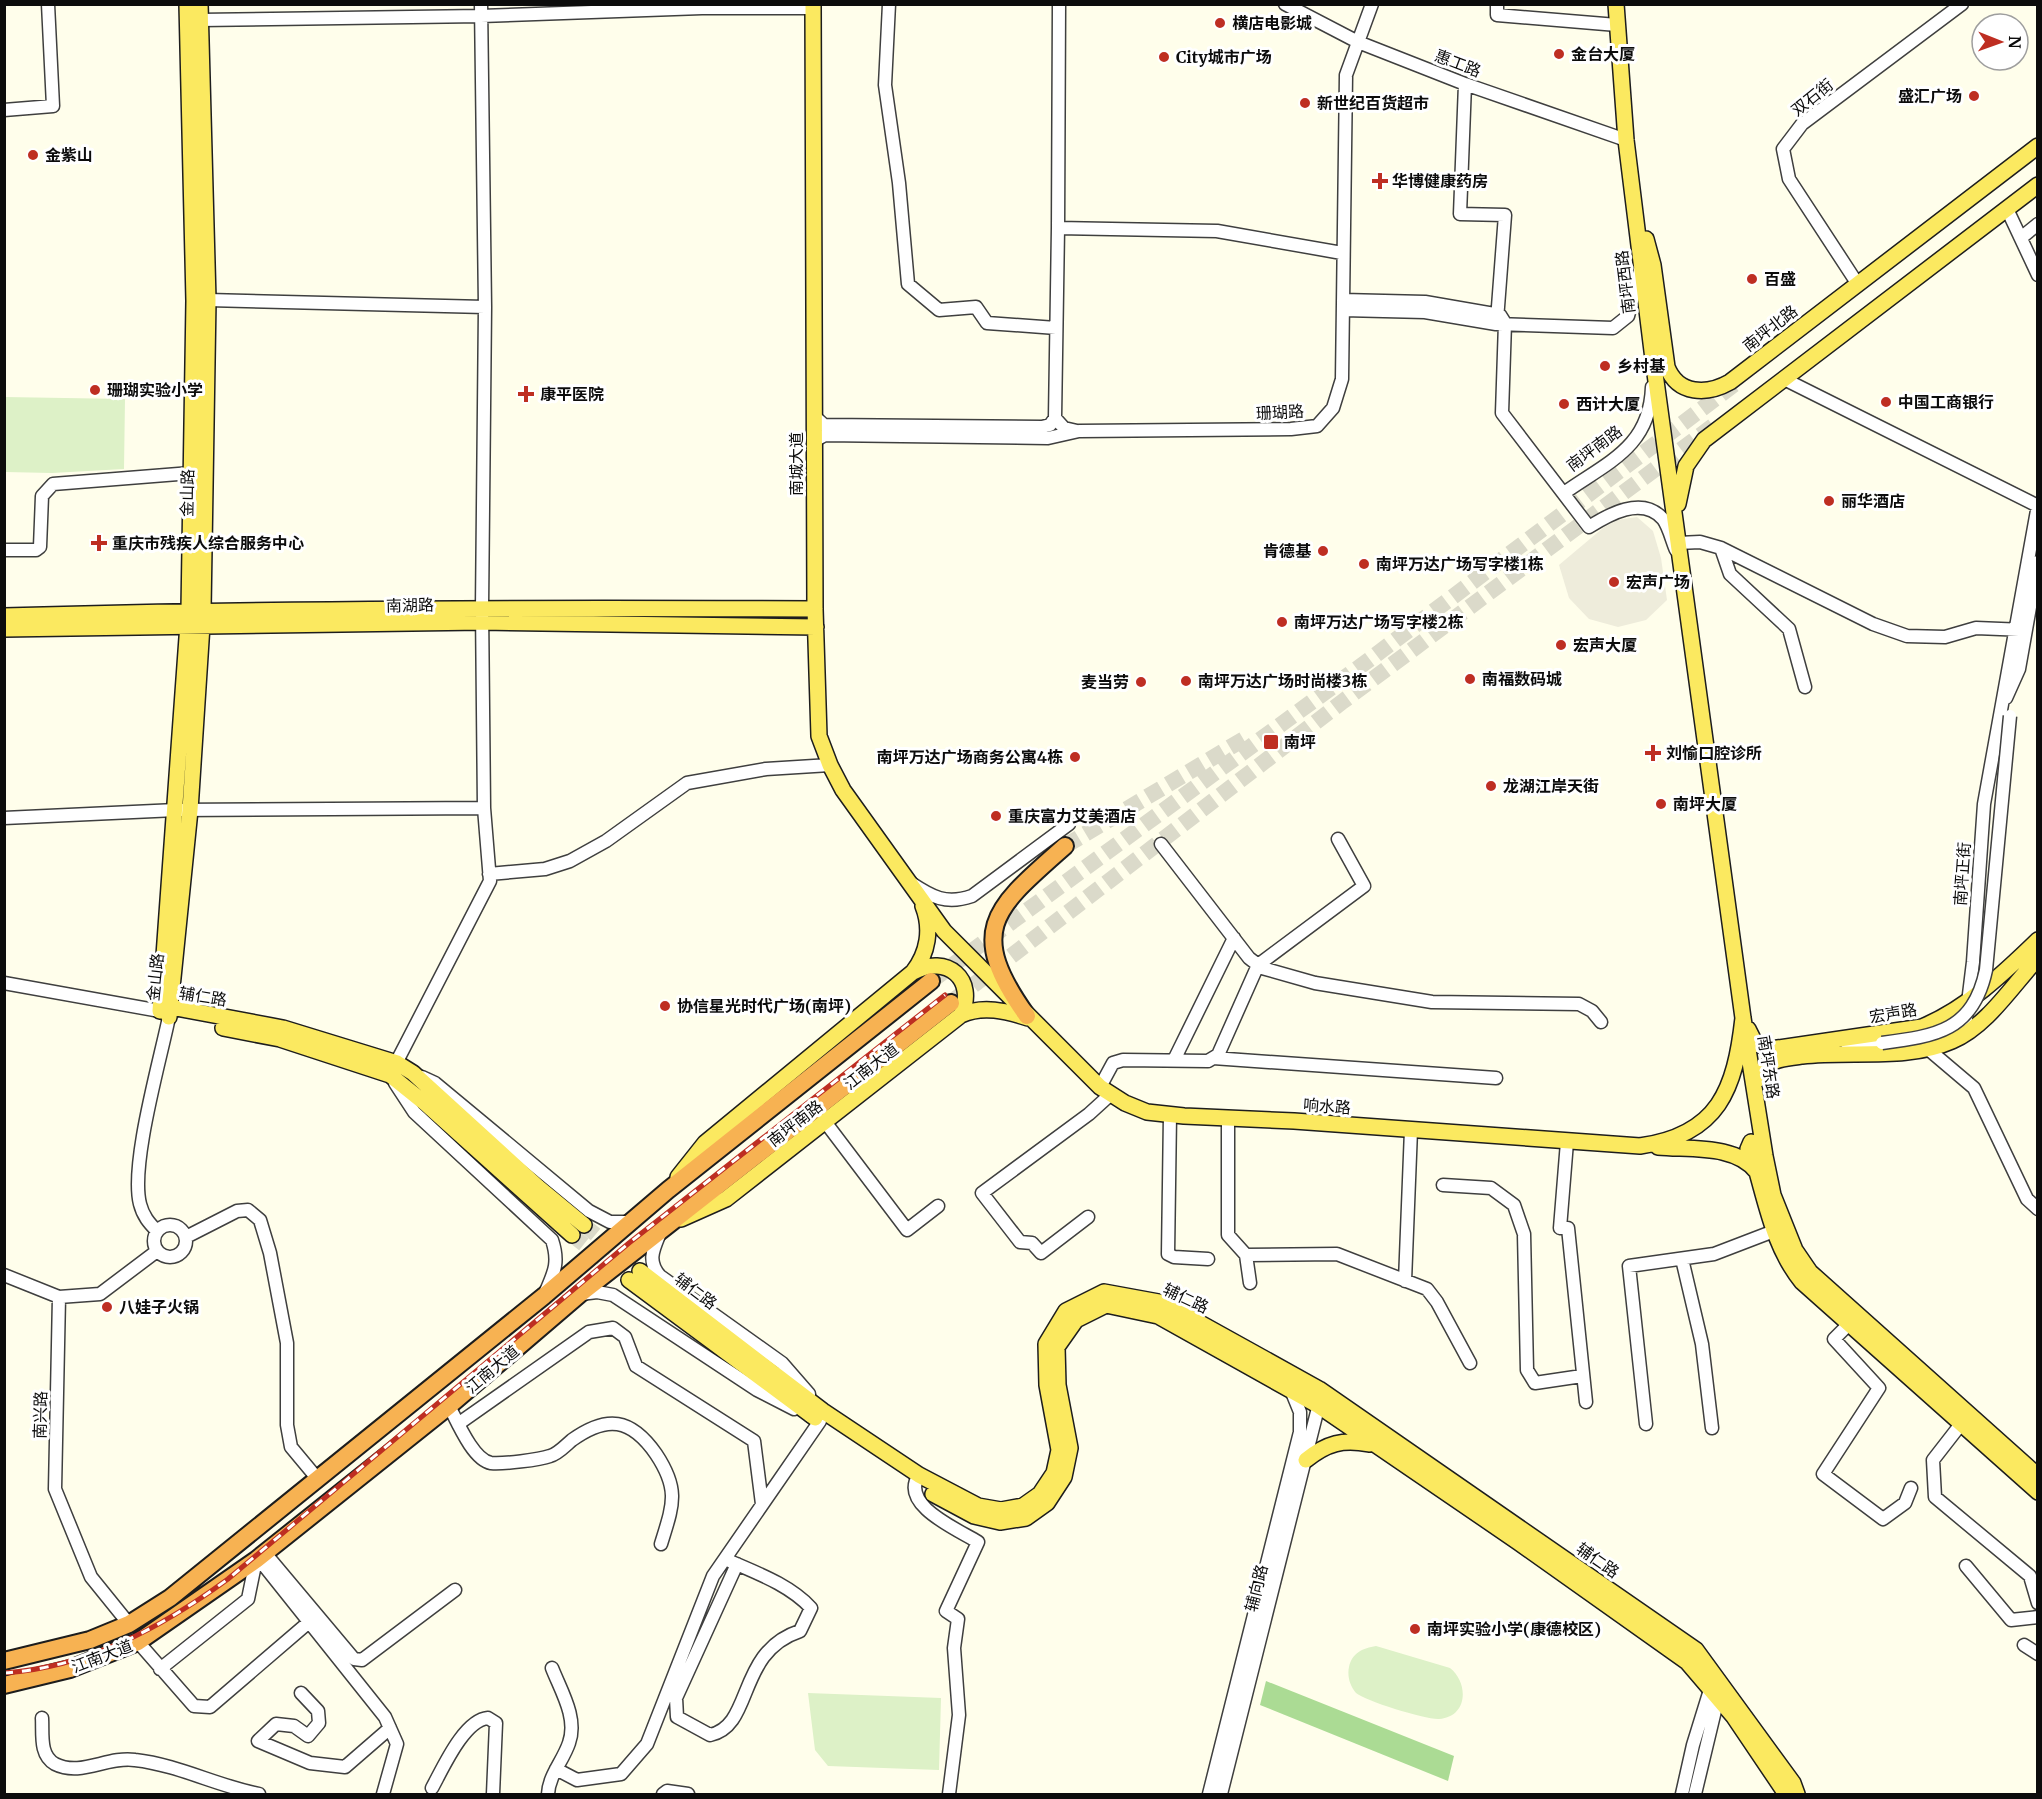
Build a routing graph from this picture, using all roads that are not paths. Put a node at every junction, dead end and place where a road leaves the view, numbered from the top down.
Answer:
1 (48, 4) edge
2 (187, 4) edge
3 (889, 4) edge
4 (1059, 4) edge
5 (1285, 4) edge
6 (1372, 4) edge
7 (1497, 4) edge
8 (1616, 4) edge
9 (1962, 4) edge
10 (813, 6) edge
11 (481, 10) edge
12 (200, 12) edge
13 (1617, 25) junction
14 (1358, 42) junction
15 (1465, 84) junction
16 (4, 110) edge
17 (1626, 141) junction
18 (2037, 146) edge
19 (2037, 185) edge
20 (1632, 190) junction
21 (2007, 209) junction
22 (2037, 224) edge
23 (1058, 228) junction
24 (2022, 237) junction
25 (1342, 253) junction
26 (1642, 266) junction
27 (2037, 275) edge
28 (1857, 283) junction
29 (208, 300) junction
30 (1343, 304) junction
31 (484, 307) junction
32 (1500, 321) junction
33 (1056, 328) junction
34 (1653, 359) junction
35 (1784, 379) junction
36 (814, 416) junction
37 (1055, 418) junction
38 (1079, 431) junction
39 (814, 441) junction
40 (191, 473) junction
41 (1564, 493) junction
42 (2037, 506) edge
43 (1721, 548) junction
44 (4, 549) edge
45 (1678, 549) junction
46 (2037, 562) edge
47 (815, 609) junction
48 (196, 610) junction
49 (482, 615) junction
50 (4, 616) edge
51 (195, 626) junction
52 (816, 627) junction
53 (4, 629) edge
54 (2019, 630) junction
55 (1805, 687) dead end
56 (2004, 716) junction
57 (830, 765) junction
58 (484, 808) junction
59 (183, 810) junction
60 (4, 818) edge
61 (1069, 824) dead end
62 (1338, 839) dead end
63 (1161, 844) dead end
64 (1065, 846) tunnel mouth
65 (489, 874) junction
66 (908, 880) junction
67 (918, 895) junction
68 (1234, 938) junction
69 (2037, 940) edge
70 (2037, 958) edge
71 (1258, 965) junction
72 (913, 972) junction
73 (931, 981) tunnel mouth
74 (4, 983) edge
75 (1967, 999) junction
76 (956, 1009) junction
77 (167, 1012) junction
78 (1028, 1017) junction
79 (1743, 1018) junction
80 (1601, 1022) dead end
81 (1964, 1035) junction
82 (1928, 1048) junction
83 (1828, 1053) junction
84 (1213, 1058) junction
85 (1174, 1060) junction
86 (393, 1069) junction
87 (413, 1074) junction
88 (1496, 1078) dead end
89 (1754, 1084) junction
90 (1106, 1091) junction
91 (1170, 1115) junction
92 (1228, 1118) junction
93 (826, 1123) junction
94 (1411, 1130) junction
95 (1567, 1142) junction
96 (1640, 1146) junction
97 (1765, 1156) junction
98 (1752, 1165) junction
99 (1443, 1185) dead end
100 (668, 1190) junction
101 (938, 1206) dead end
102 (2037, 1209) edge
103 (1088, 1217) dead end
104 (634, 1222) junction
105 (584, 1225) tunnel mouth
106 (667, 1228) junction
107 (157, 1231) junction
108 (1774, 1231) junction
109 (572, 1235) tunnel mouth
110 (186, 1237) junction
111 (157, 1251) junction
112 (1246, 1255) junction
113 (1208, 1259) dead end
114 (1682, 1259) junction
115 (4, 1275) edge
116 (634, 1276) tunnel mouth
117 (1405, 1281) junction
118 (1250, 1283) dead end
119 (580, 1294) junction
120 (544, 1296) junction
121 (59, 1298) junction
122 (1848, 1325) junction
123 (1470, 1363) dead end
124 (1582, 1376) junction
125 (1318, 1389) junction
126 (1291, 1390) junction
127 (1586, 1402) dead end
128 (449, 1406) junction
129 (1319, 1406) junction
130 (821, 1416) junction
131 (458, 1424) junction
132 (1646, 1424) dead end
133 (1960, 1424) junction
134 (1712, 1428) dead end
135 (1374, 1445) junction
136 (1306, 1460) junction
137 (2037, 1476) edge
138 (316, 1478) junction
139 (916, 1479) junction
140 (1911, 1488) dead end
141 (2037, 1492) edge
142 (762, 1504) junction
143 (661, 1544) dead end
144 (260, 1557) junction
145 (725, 1559) junction
146 (737, 1564) junction
147 (1966, 1566) dead end
148 (455, 1590) dead end
149 (2037, 1603) edge
150 (2037, 1617) edge
151 (309, 1622) junction
152 (129, 1624) junction
153 (138, 1642) junction
154 (2024, 1645) dead end
155 (4, 1654) edge
156 (2037, 1654) edge
157 (26, 1655) junction
158 (4, 1661) edge
159 (552, 1668) dead end
160 (160, 1669) junction
161 (4, 1685) edge
162 (1717, 1691) junction
163 (301, 1693) dead end
164 (42, 1718) dead end
165 (390, 1728) junction
166 (556, 1769) junction
167 (432, 1788) dead end
168 (260, 1794) edge
169 (382, 1794) edge
170 (493, 1794) edge
171 (548, 1794) edge
172 (663, 1794) edge
173 (688, 1794) edge
174 (949, 1794) edge
175 (1209, 1794) edge
176 (1221, 1794) edge
177 (1682, 1794) edge
178 (1695, 1794) edge
179 (1786, 1794) edge
180 (1797, 1794) edge

1 - 16 street
2 - 40 main road, 金山路
3 - 33 street
4 - 23 street
5 - 14 street, 惠工路
6 - 14 street, 珊瑚路
7 - 13 street
8 - 13 main road, 南坪西路
9 - 28 street, 双石街
10 - 11 street
10 - 36 main road, 南城大道
11 - 12 street
11 - 31 street
12 - 29 main road, 金山路
13 - 17 main road, 南坪西路
14 - 15 street, 惠工路
14 - 25 street, 珊瑚路
15 - 17 street, 惠工路
15 - 32 street
17 - 20 main road, 南坪西路
18 - 28 main road, 南坪北路
19 - 21 main road
20 - 26 main road, 南坪西路
20 - 28 main road, 南坪北路
21 - 24 street
21 - 35 main road
22 - 24 street
23 - 25 street
23 - 33 street
24 - 27 street
25 - 30 street, 珊瑚路
26 - 32 street
26 - 34 main road, 南坪西路
29 - 31 street
29 - 48 main road, 金山路
30 - 32 street
30 - 38 street, 珊瑚路
31 - 49 street
32 - 41 street
33 - 37 street
34 - 41 street, 南坪南路
34 - 45 main road, 南坪西路
35 - 42 street
35 - 45 main road
36 - 37 street
36 - 39 main road, 南城大道
37 - 38 street
38 - 39 street, 珊瑚路
39 - 47 main road, 南城大道
40 - 44 street
40 - 48 main road, 金山路
41 - 45 street
42 - 54 street, 南坪正街
43 - 45 street
43 - 54 street
43 - 55 street
45 - 79 main road, 南坪东路
46 - 54 street, 南坪正街
47 - 49 main road
47 - 52 main road, 南城大道
48 - 49 main road
48 - 50 main road
48 - 51 main road, 金山路
49 - 51 main road, 南湖路
49 - 52 main road, 南湖路
49 - 58 street
51 - 53 main road, 南湖路
51 - 59 main road, 金山路
52 - 57 main road, 南城大道
54 - 56 street, 南坪正街
54 - 56 street, 南坪正街
56 - 75 street, 南坪正街
56 - 83 street, bridge
57 - 65 street
57 - 66 main road, 南城大道
58 - 59 street
58 - 65 street
59 - 60 street
59 - 77 main road, 金山路
61 - 66 street
62 - 71 street
63 - 68 street
64 - 78 highway
65 - 86 street
66 - 67 main road, 南城大道
67 - 72 main road
67 - 78 main road, 响水路
68 - 71 street
68 - 85 street
69 - 75 main road, 宏声路
70 - 81 main road
71 - 80 street
71 - 84 street
72 - 76 main road
72 - 100 main road
73 - 100 highway, 江南大道
74 - 77 street
75 - 79 main road, 宏声路
75 - 81 street, 南坪正街
76 - 78 main road, 南坪南路
76 - 93 main road, 南坪南路
76 - 106 highway, 江南大道
77 - 86 main road, 辅仁路
77 - 107 street
78 - 90 main road, 响水路
79 - 89 main road, 南坪东路
79 - 96 main road, 响水路
81 - 82 main road
82 - 83 main road
82 - 102 street
83 - 89 main road
84 - 85 street
84 - 88 street
85 - 90 street
86 - 87 main road, 辅仁路
86 - 109 main road, 辅仁路
86 - 120 street
87 - 104 street
87 - 105 main road, 辅仁路
89 - 97 main road, 南坪东路
90 - 91 main road, 响水路
90 - 103 street
91 - 92 main road, 响水路
91 - 113 street
92 - 94 main road, 响水路
92 - 112 street
93 - 101 street
93 - 106 main road, 南坪南路
94 - 95 main road, 响水路
94 - 117 street
95 - 96 main road, 响水路
95 - 124 street
96 - 98 main road
97 - 98 main road
97 - 137 main road, 南坪东路
98 - 108 main road
99 - 124 street
100 - 104 highway, 江南大道
104 - 120 highway, 江南大道
106 - 119 highway, 江南大道
106 - 130 street
107 - 110 street
107 - 111 street
108 - 114 street
108 - 122 main road
110 - 111 street
110 - 138 street
111 - 121 street
112 - 117 street
112 - 118 street
114 - 132 street
114 - 134 street
115 - 121 street
116 - 130 main road, 辅仁路
117 - 123 street
119 - 128 highway, 江南大道
119 - 130 street
120 - 138 highway, 江南大道
121 - 152 street, 南兴路
122 - 133 main road
122 - 140 street
124 - 127 street
125 - 129 street, 辅向路
125 - 139 main road, 辅仁路
125 - 162 main road, 辅仁路
126 - 129 main road, 辅仁路
126 - 139 main road, 辅仁路
126 - 175 street, 辅向路
128 - 131 street
128 - 144 highway, 江南大道
129 - 135 main road, 辅仁路
129 - 136 street, 辅向路
130 - 139 main road, 辅仁路
130 - 142 street
131 - 142 street
131 - 143 street
133 - 141 main road
133 - 149 street
135 - 136 main road
135 - 162 main road, 辅仁路
136 - 176 street, 辅向路
138 - 152 highway, 江南大道
139 - 174 street
142 - 145 street
144 - 148 street
144 - 151 street
144 - 153 highway, 江南大道
144 - 160 street
145 - 146 street
145 - 166 street
146 - 146 street
147 - 150 street
151 - 160 street
151 - 165 street
152 - 157 highway, 江南大道
153 - 160 street
153 - 161 highway, 江南大道
154 - 156 street
155 - 157 highway
157 - 158 highway
159 - 166 street
162 - 177 street
162 - 178 street
162 - 179 main road, 辅仁路
162 - 180 main road, 辅仁路
163 - 165 street
164 - 168 street
165 - 169 street
166 - 171 street
167 - 170 street
172 - 173 street

